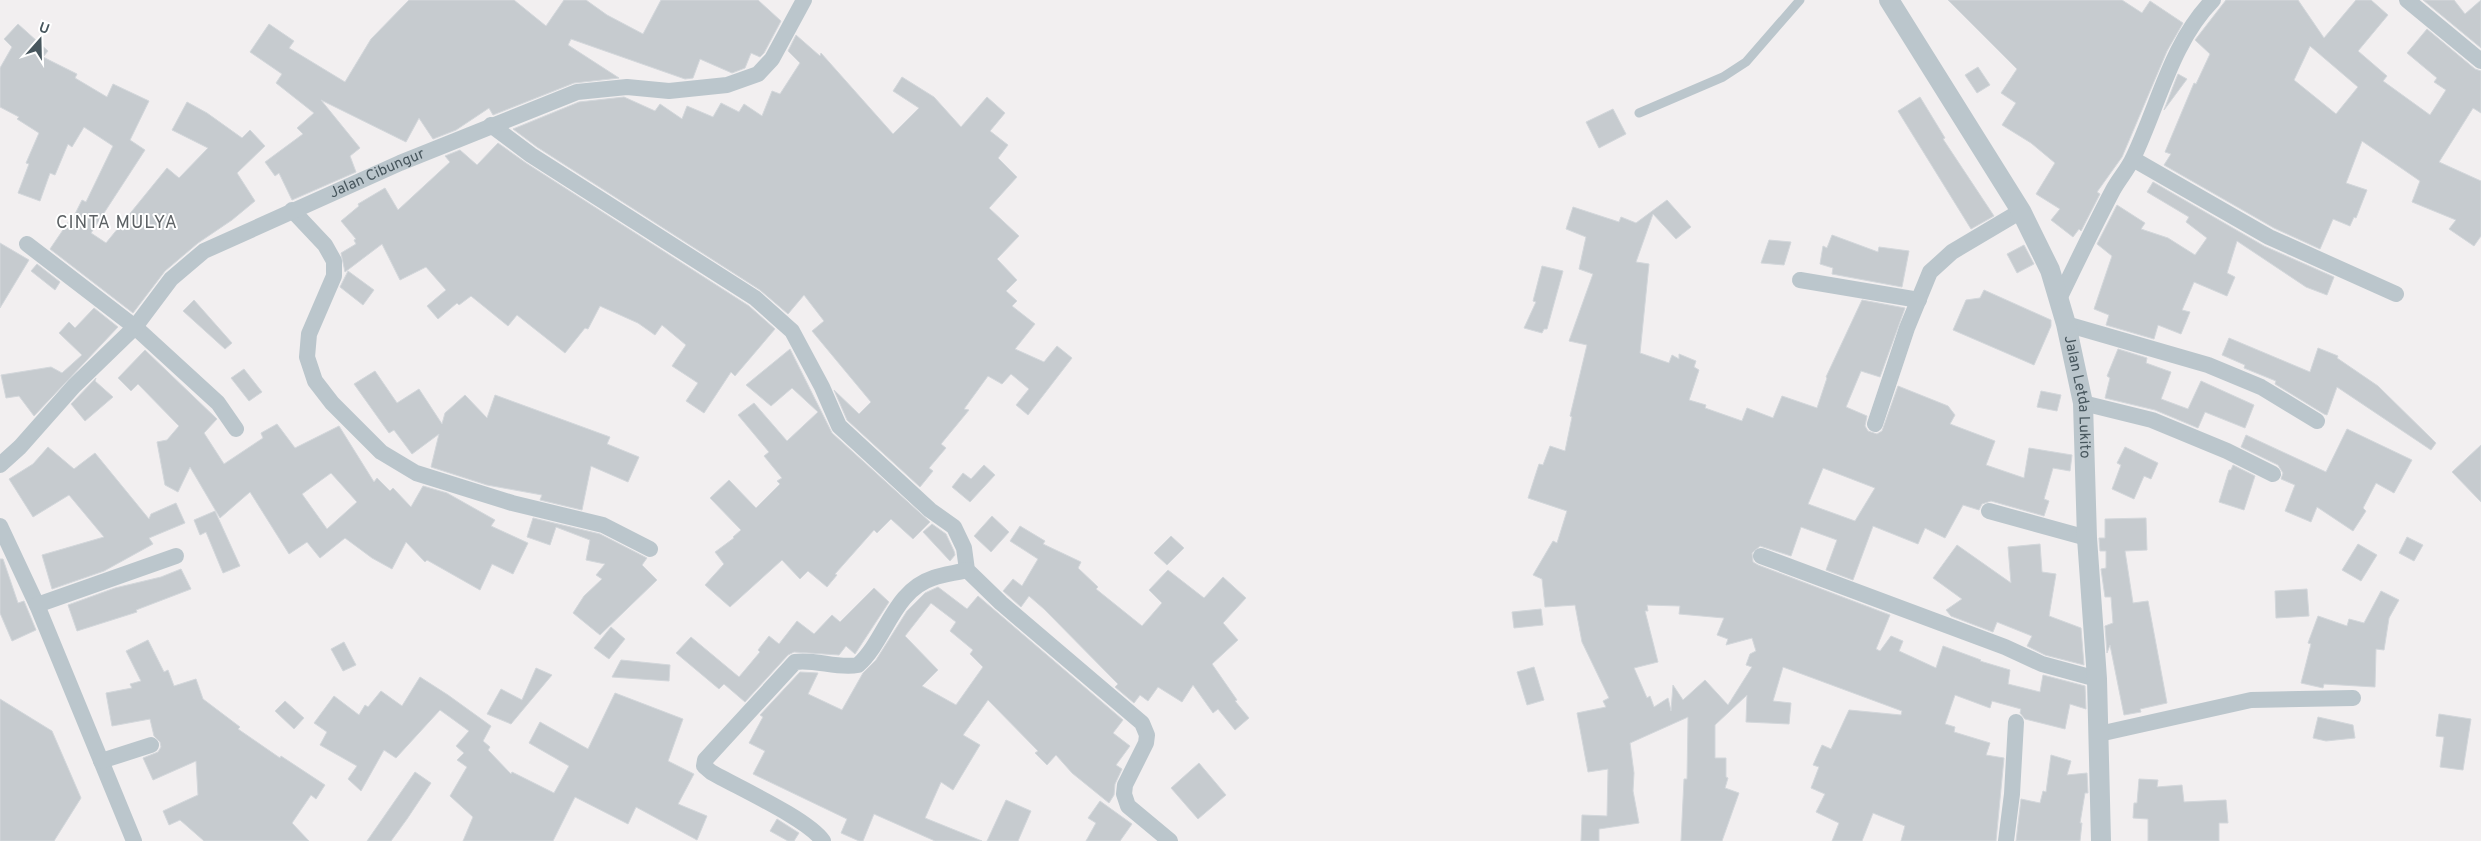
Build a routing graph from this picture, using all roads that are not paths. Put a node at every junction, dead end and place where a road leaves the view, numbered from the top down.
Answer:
1 (804, 0) edge
2 (1800, 0) edge
3 (1889, 0) edge
4 (2213, 0) edge
5 (2407, 0) edge
6 (2481, 61) edge
7 (1639, 113) dead end
8 (491, 125) junction
9 (2133, 159) junction
10 (292, 210) junction
11 (2021, 211) junction
12 (27, 244) dead end
13 (1800, 280) dead end
14 (2396, 294) dead end
15 (2059, 299) junction
16 (1919, 300) junction
17 (2066, 324) junction
18 (135, 327) junction
19 (2083, 403) junction
20 (2317, 421) dead end
21 (1875, 424) dead end
22 (236, 429) dead end
23 (0, 465) edge
24 (2273, 474) dead end
25 (1989, 511) dead end
26 (0, 526) edge
27 (2087, 538) junction
28 (650, 549) dead end
29 (176, 556) dead end
30 (1761, 556) dead end
31 (967, 570) junction
32 (37, 605) junction
33 (2098, 679) junction
34 (2353, 698) dead end
35 (2016, 722) dead end
36 (2099, 734) junction
37 (151, 745) dead end
38 (101, 761) junction
39 (1150, 834) edge
40 (134, 841) edge
41 (823, 841) edge
42 (1170, 841) edge
43 (2006, 841) edge
44 (2101, 841) edge

1 - 8 street, Jalan Cibungur
2 - 7 lane
3 - 11 street, Jalan Letda Lukito
4 - 9 street
5 - 6 street
8 - 10 street, Jalan Cibungur
8 - 31 street
9 - 14 street
9 - 15 street
10 - 18 street, Jalan Cibungur
10 - 28 street
11 - 15 street, Jalan Letda Lukito
11 - 16 street
12 - 18 street
13 - 16 street
15 - 17 street, Jalan Letda Lukito
16 - 21 street
17 - 19 street, Jalan Letda Lukito
17 - 20 street
18 - 22 street
18 - 23 street, Jalan Cibungur
19 - 24 street
19 - 27 street, Jalan Letda Lukito
25 - 27 street
26 - 32 street
27 - 33 street, Jalan Letda Lukito
29 - 32 street
30 - 33 street
31 - 39 street
31 - 41 street
32 - 38 street
33 - 36 street, Jalan Letda Lukito
34 - 36 street
35 - 43 street
36 - 44 street, Jalan Letda Lukito
37 - 38 street
38 - 40 street
39 - 42 street

